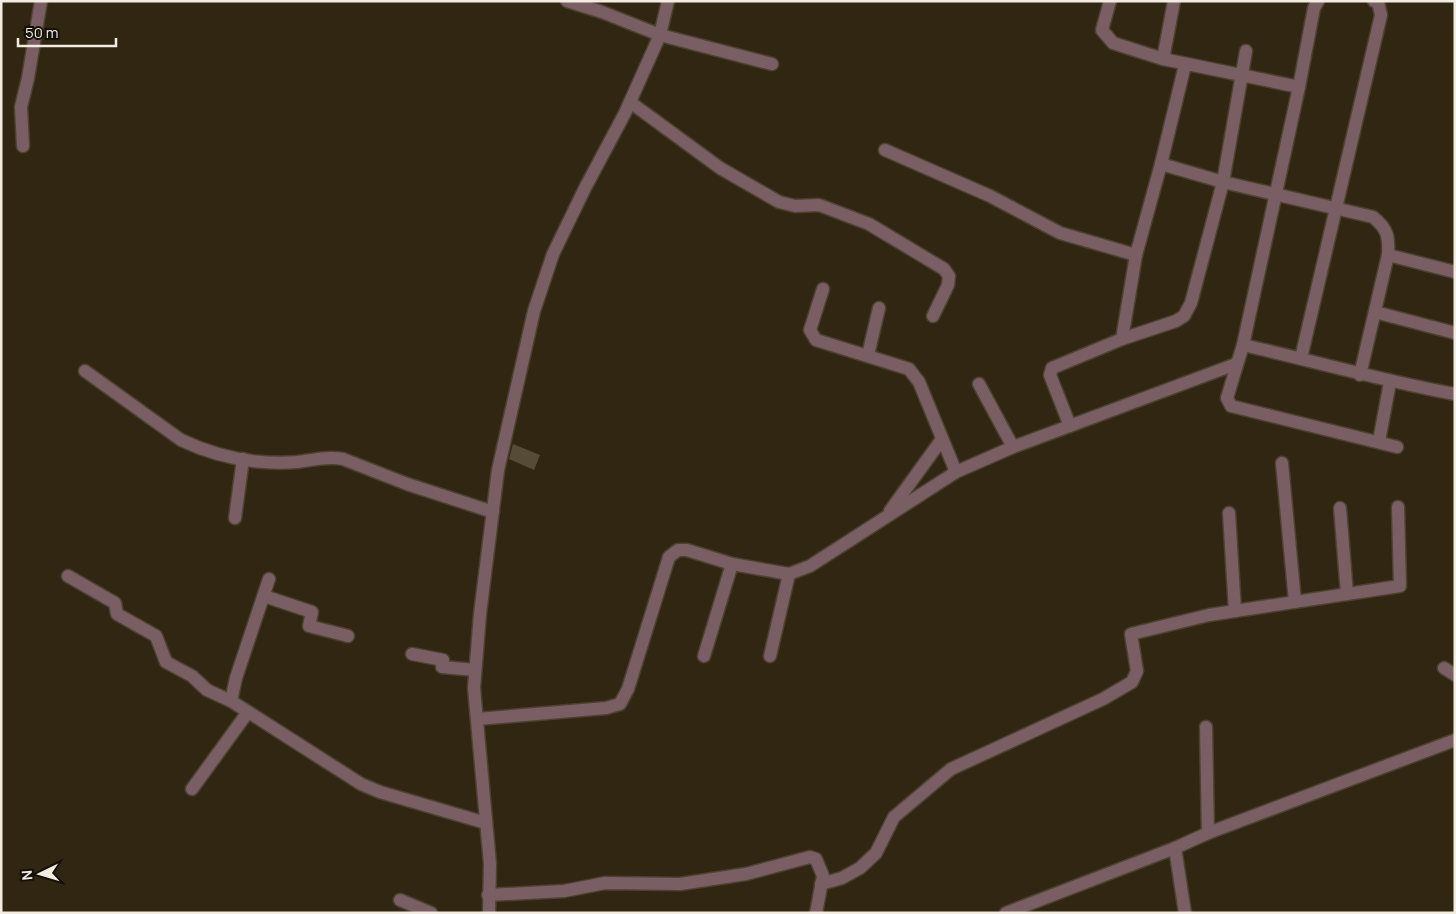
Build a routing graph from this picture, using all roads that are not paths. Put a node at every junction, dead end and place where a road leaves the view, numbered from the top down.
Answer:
1 (41, 1) edge
2 (567, 1) edge
3 (668, 1) edge
4 (1110, 1) edge
5 (1174, 1) edge
6 (1318, 1) edge
7 (1374, 1) edge
8 (660, 36) junction
9 (1246, 51) dead end
10 (1163, 59) junction
11 (772, 64) dead end
12 (1184, 65) junction
13 (1241, 75) junction
14 (1300, 87) junction
15 (630, 102) junction
16 (23, 146) dead end
17 (885, 150) dead end
18 (1161, 164) junction
19 (1223, 182) junction
20 (1276, 195) junction
21 (1337, 210) junction
22 (1136, 255) junction
23 (1388, 255) junction
24 (1455, 272) edge
25 (823, 289) dead end
26 (879, 308) dead end
27 (1375, 312) junction
28 (933, 316) dead end
29 (1455, 332) edge
30 (1122, 339) junction
31 (1243, 345) junction
32 (868, 355) junction
33 (1302, 358) junction
34 (1236, 364) junction
35 (85, 371) dead end
36 (1360, 375) junction
37 (1390, 382) junction
38 (979, 384) dead end
39 (1455, 394) edge
40 (1070, 426) junction
41 (942, 439) junction
42 (1378, 441) junction
43 (1013, 447) junction
44 (1397, 447) dead end
45 (243, 459) junction
46 (1282, 464) dead end
47 (956, 472) junction
48 (1398, 507) dead end
49 (1340, 508) dead end
50 (493, 512) junction
51 (1228, 513) dead end
52 (886, 517) junction
53 (235, 518) dead end
54 (732, 564) junction
55 (789, 574) junction
56 (68, 576) dead end
57 (270, 579) dead end
58 (1347, 594) junction
59 (264, 596) junction
60 (1295, 602) junction
61 (1234, 611) junction
62 (348, 636) dead end
63 (412, 654) dead end
64 (704, 656) dead end
65 (770, 656) dead end
66 (475, 670) junction
67 (231, 701) junction
68 (248, 712) junction
69 (477, 718) junction
70 (1206, 727) dead end
71 (1455, 740) edge
72 (192, 789) dead end
73 (486, 823) junction
74 (1208, 833) junction
75 (1175, 848) junction
76 (821, 884) junction
77 (488, 895) junction
78 (400, 900) dead end
79 (430, 913) edge
80 (489, 913) edge
81 (816, 913) edge
82 (1006, 913) edge
83 (1185, 913) edge

1 - 16 street
2 - 8 street
3 - 8 street
4 - 10 street
5 - 10 street
6 - 14 street
7 - 21 street
8 - 11 street
8 - 15 street
9 - 13 street
10 - 12 street
12 - 13 street
12 - 18 street
13 - 14 street
13 - 19 street
14 - 20 street
15 - 28 street
15 - 50 street
17 - 22 street
18 - 19 street
18 - 22 street
19 - 20 street
19 - 30 street
20 - 21 street
20 - 31 street
21 - 23 street
21 - 33 street
22 - 30 street
23 - 24 street
23 - 27 street
25 - 32 street
26 - 32 street
27 - 29 street
27 - 36 street
30 - 40 street
31 - 33 street
31 - 34 street
32 - 41 street
33 - 36 street
34 - 40 street
34 - 42 street
35 - 45 street
36 - 37 street
37 - 39 street
37 - 42 street
38 - 43 street
40 - 43 street
41 - 47 street
41 - 52 street
42 - 44 street
43 - 47 street
45 - 50 street
45 - 53 street
46 - 60 street
47 - 52 street
48 - 58 street
49 - 58 street
50 - 66 street
51 - 61 street
52 - 55 street
54 - 55 street
54 - 64 street
54 - 69 street
55 - 65 street
56 - 67 street
57 - 59 street
58 - 60 street
59 - 62 street
59 - 67 street
60 - 61 street
61 - 76 street
63 - 66 street
66 - 69 street
67 - 68 street
68 - 72 street
68 - 73 street
69 - 73 street
70 - 74 street
71 - 74 street
73 - 77 street
74 - 75 street
75 - 82 street
75 - 83 street
76 - 77 street
76 - 81 street
77 - 80 street
78 - 79 street

